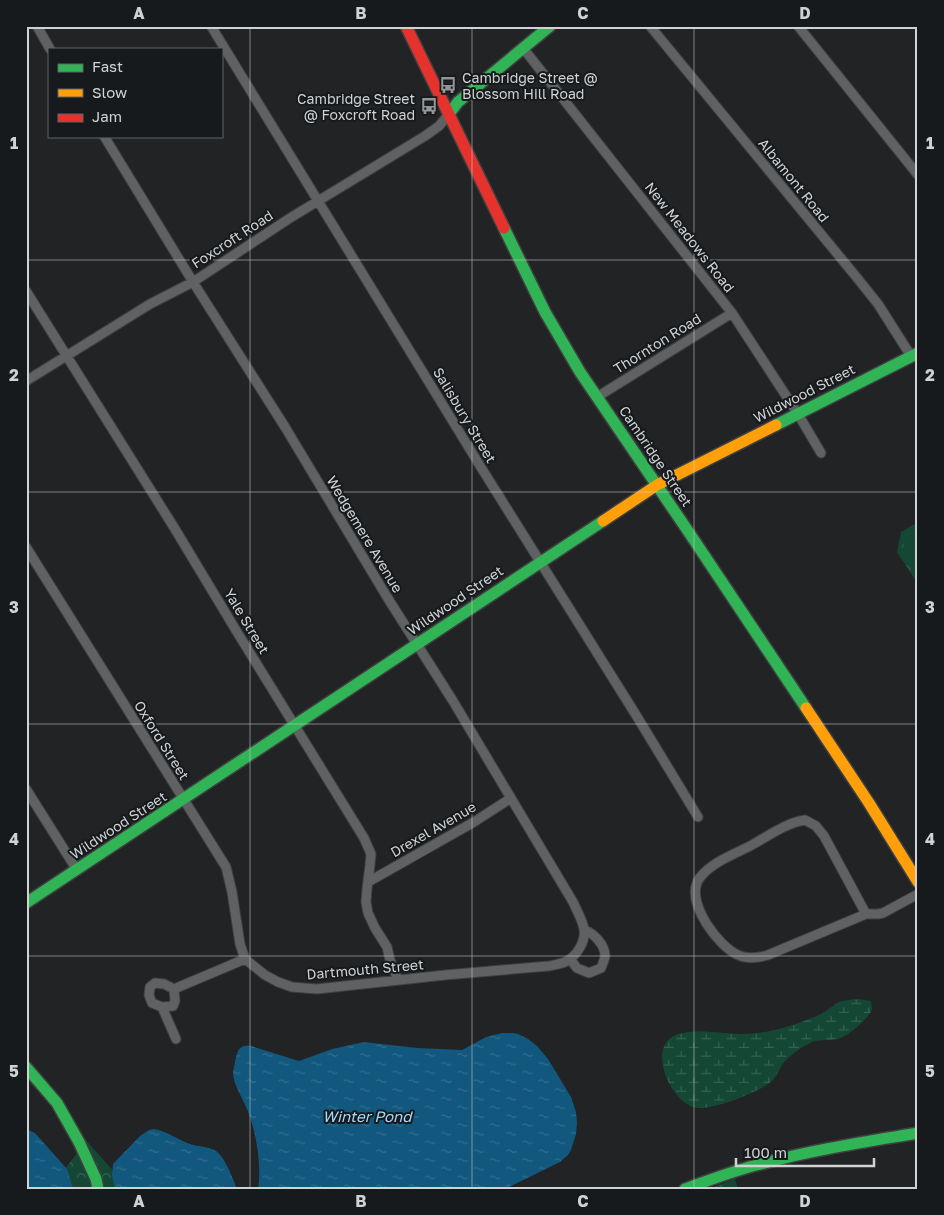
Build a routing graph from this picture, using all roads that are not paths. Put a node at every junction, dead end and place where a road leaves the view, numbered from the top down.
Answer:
1 (37, 26) edge
2 (211, 26) edge
3 (406, 26) edge
4 (550, 26) edge
5 (650, 26) edge
6 (798, 26) edge
7 (49, 48) edge
8 (523, 48) junction
9 (449, 114) junction
10 (105, 138) edge
11 (918, 175) edge
12 (318, 200) junction
13 (193, 282) junction
14 (26, 291) edge
15 (732, 312) junction
16 (914, 355) edge
17 (67, 356) junction
18 (26, 381) edge
19 (597, 397) junction
20 (798, 414) junction
21 (821, 454) dead end
22 (657, 484) junction
23 (26, 547) edge
24 (540, 562) junction
25 (416, 644) junction
26 (295, 724) junction
27 (26, 789) edge
28 (511, 798) junction
29 (183, 800) junction
30 (698, 817) dead end
31 (77, 870) junction
32 (368, 882) junction
33 (918, 882) edge
34 (918, 894) edge
35 (26, 903) edge
36 (866, 914) junction
37 (584, 930) junction
38 (574, 955) junction
39 (245, 959) junction
40 (398, 980) junction
41 (174, 989) junction
42 (162, 1007) junction
43 (176, 1039) dead end
44 (26, 1067) edge
45 (918, 1133) edge
46 (98, 1189) edge
47 (685, 1189) edge

1 - 7 street
2 - 12 street, Salisbury Street
3 - 9 main road, Cambridge Street
4 - 8 main road
5 - 16 street, Albamont Road
6 - 11 street
8 - 9 main road
8 - 15 street, New Meadows Road
9 - 12 street, Foxcroft Road
9 - 19 main road, Cambridge Street
10 - 13 street, Wedgemere Avenue
12 - 13 street, Foxcroft Road
12 - 24 street, Salisbury Street
13 - 17 street, Foxcroft Road
13 - 25 street, Wedgemere Avenue
14 - 17 street, Yale Street
15 - 19 street, Thornton Road
15 - 20 street, New Meadows Road
16 - 20 main road, Wildwood Street
17 - 18 street, Foxcroft Road
17 - 26 street, Yale Street
19 - 22 main road, Cambridge Street
20 - 21 street, New Meadows Road
20 - 22 main road, Wildwood Street
22 - 24 main road, Wildwood Street
22 - 33 main road, Cambridge Street
23 - 29 street, Oxford Street
24 - 25 main road, Wildwood Street
24 - 30 street, Salisbury Street
25 - 26 main road, Wildwood Street
25 - 28 street, Wedgemere Avenue
26 - 29 main road, Wildwood Street
26 - 32 street, Yale Street
27 - 31 street
28 - 32 street, Drexel Avenue
28 - 37 street, Wedgemere Avenue
29 - 31 main road, Wildwood Street
29 - 39 street, Oxford Street
31 - 35 main road, Wildwood Street
32 - 40 street, Yale Street
34 - 36 street
36 - 36 street
37 - 38 street
37 - 38 street
38 - 40 street, Dartmouth Street
39 - 40 street, Dartmouth Street
39 - 41 street
41 - 42 street
41 - 42 street
42 - 43 street
44 - 46 main road
45 - 47 main road

